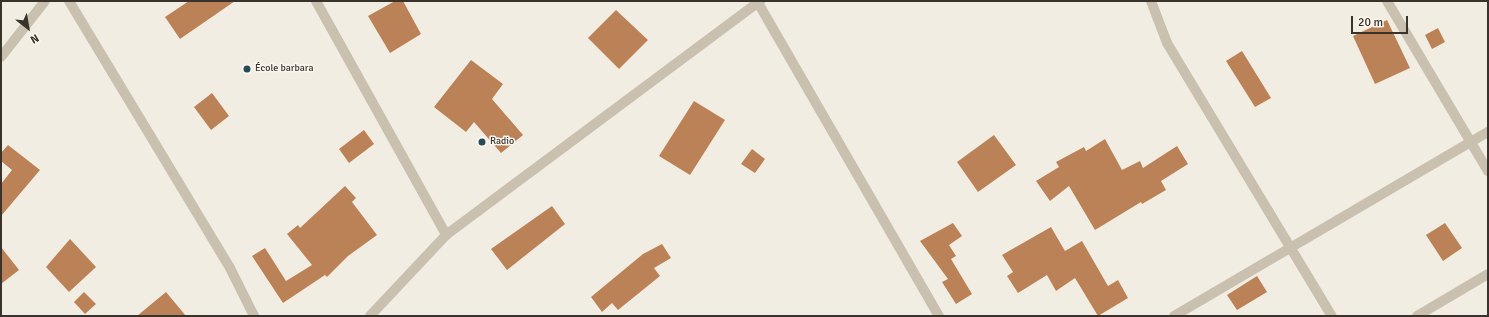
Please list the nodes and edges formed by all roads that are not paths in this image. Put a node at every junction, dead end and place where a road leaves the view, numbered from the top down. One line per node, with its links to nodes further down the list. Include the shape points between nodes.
1 (45, 1): 7 (street)
2 (69, 1): 14 (street, via 230,268)
3 (316, 1): 11 (street)
4 (1150, 1): 12 (street, via 1168,43)
5 (1387, 1): 9 (street)
6 (759, 2): 11 (street); 16 (street)
7 (1, 57)
8 (1488, 132): 9 (street)
9 (1470, 142): 10 (street); 12 (street)
10 (1488, 171)
11 (446, 235): 15 (street)
12 (1291, 247): 17 (street); 18 (street)
13 (1488, 274): 19 (street)
14 (254, 316)
15 (370, 316)
16 (938, 316)
17 (1174, 316)
18 (1332, 316)
19 (1417, 316)

